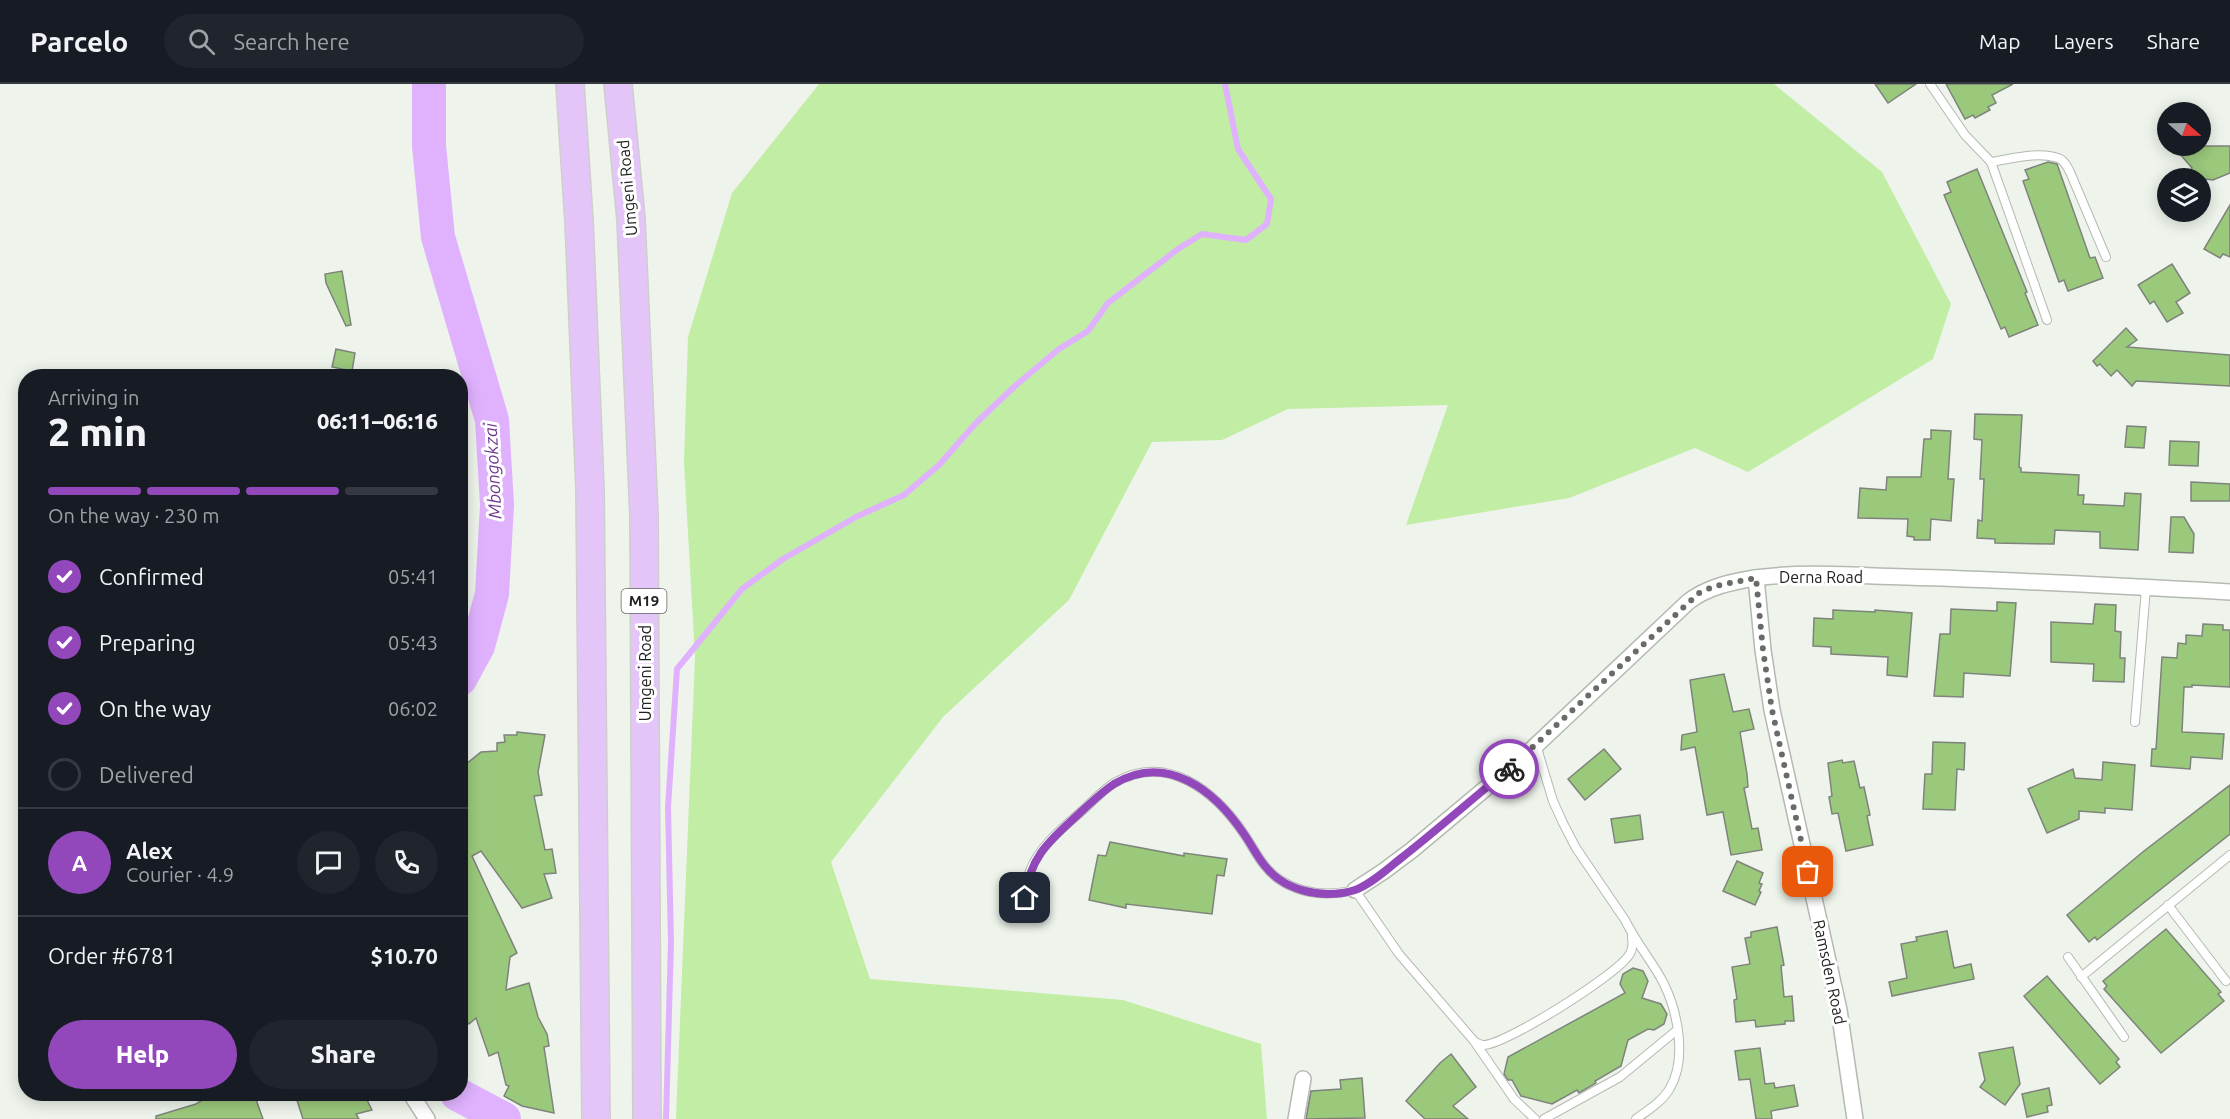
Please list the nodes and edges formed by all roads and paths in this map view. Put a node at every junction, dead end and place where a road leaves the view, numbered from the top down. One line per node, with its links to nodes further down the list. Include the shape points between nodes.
1 (570, 84): 26 (highway, via 590,489)
2 (618, 84): 27 (highway, Umgeni Road / M19, via 631,219 644,516)
3 (1930, 84): 4 (lane, via 1965,135)
4 (1991, 162): 5 (lane, via 2042,156 2064,162); 6 (lane)
5 (2106, 257)
6 (2047, 320)
7 (1756, 578): 8 (street, Derna Road, via 1819,575 1991,579); 11 (street, Derna Road, via 1699,593); 32 (street, Ramsden Road, via 1772,710 1839,1010)
8 (2146, 588): 9 (street, Derna Road); 10 (lane)
9 (2230, 592)
10 (2135, 722)
11 (1536, 745): 13 (street, Derna Road, via 1412,850); 16 (lane, via 1563,823)
12 (2230, 855): 15 (lane)
13 (1355, 890): 14 (lane, Derna Road, via 1314,893 1280,880 1208,792 1180,777 1155,772 1115,783 1056,835 1030,872); 22 (lane, via 1399,954)
14 (1025, 898)
15 (2168, 904): 18 (lane); 19 (lane)
16 (1631, 933): 20 (lane, via 1663,983 1674,1007); 22 (lane, via 1630,954 1600,982 1512,1035 1484,1045)
17 (2068, 957): 18 (lane)
18 (2081, 977): 21 (lane)
19 (2226, 981)
20 (1677, 1030): 30 (lane, via 1620,1077); 31 (lane, via 1677,1074 1670,1090)
21 (2124, 1037)
22 (1474, 1041): 29 (lane, via 1514,1099)
23 (1304, 1079): 28 (street)
24 (415, 1101): 25 (street)
25 (427, 1119)
26 (596, 1119)
27 (647, 1119)
28 (1296, 1119)
29 (1535, 1119)
30 (1544, 1119)
31 (1636, 1119)
32 (1855, 1119)

